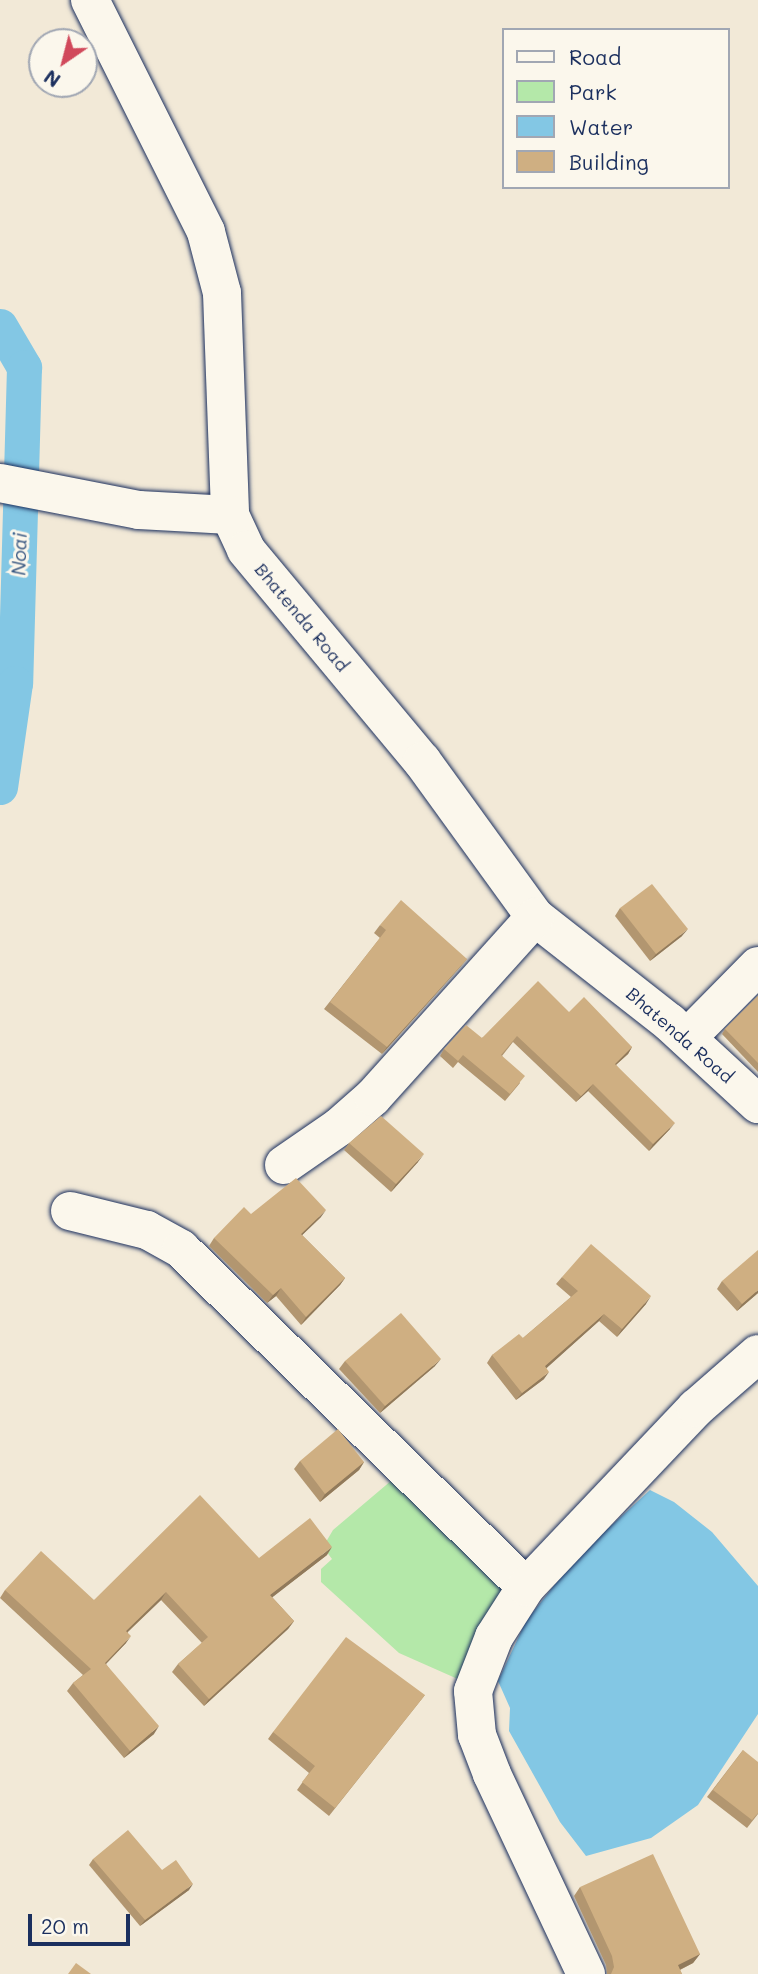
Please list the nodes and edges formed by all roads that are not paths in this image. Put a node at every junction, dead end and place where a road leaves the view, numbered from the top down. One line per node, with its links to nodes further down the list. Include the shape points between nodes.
1 (90, 0): 3 (street, Bhatenda Road, via 206,232 222,293)
2 (0, 483): 3 (street, via 139,510)
3 (230, 515): 4 (street, Bhatenda Road, via 246,550 422,761)
4 (535, 917): 6 (street, Bhatenda Road); 8 (street, via 373,1097)
5 (758, 966): 6 (street)
6 (687, 1038): 7 (street, Bhatenda Road)
7 (758, 1104)
8 (284, 1166)
9 (70, 1211): 11 (street, via 148,1230 181,1249)
10 (758, 1354): 11 (street, via 696,1408)
11 (526, 1587): 12 (street, via 494,1637 473,1690 472,1713 492,1774)
12 (586, 1974)

